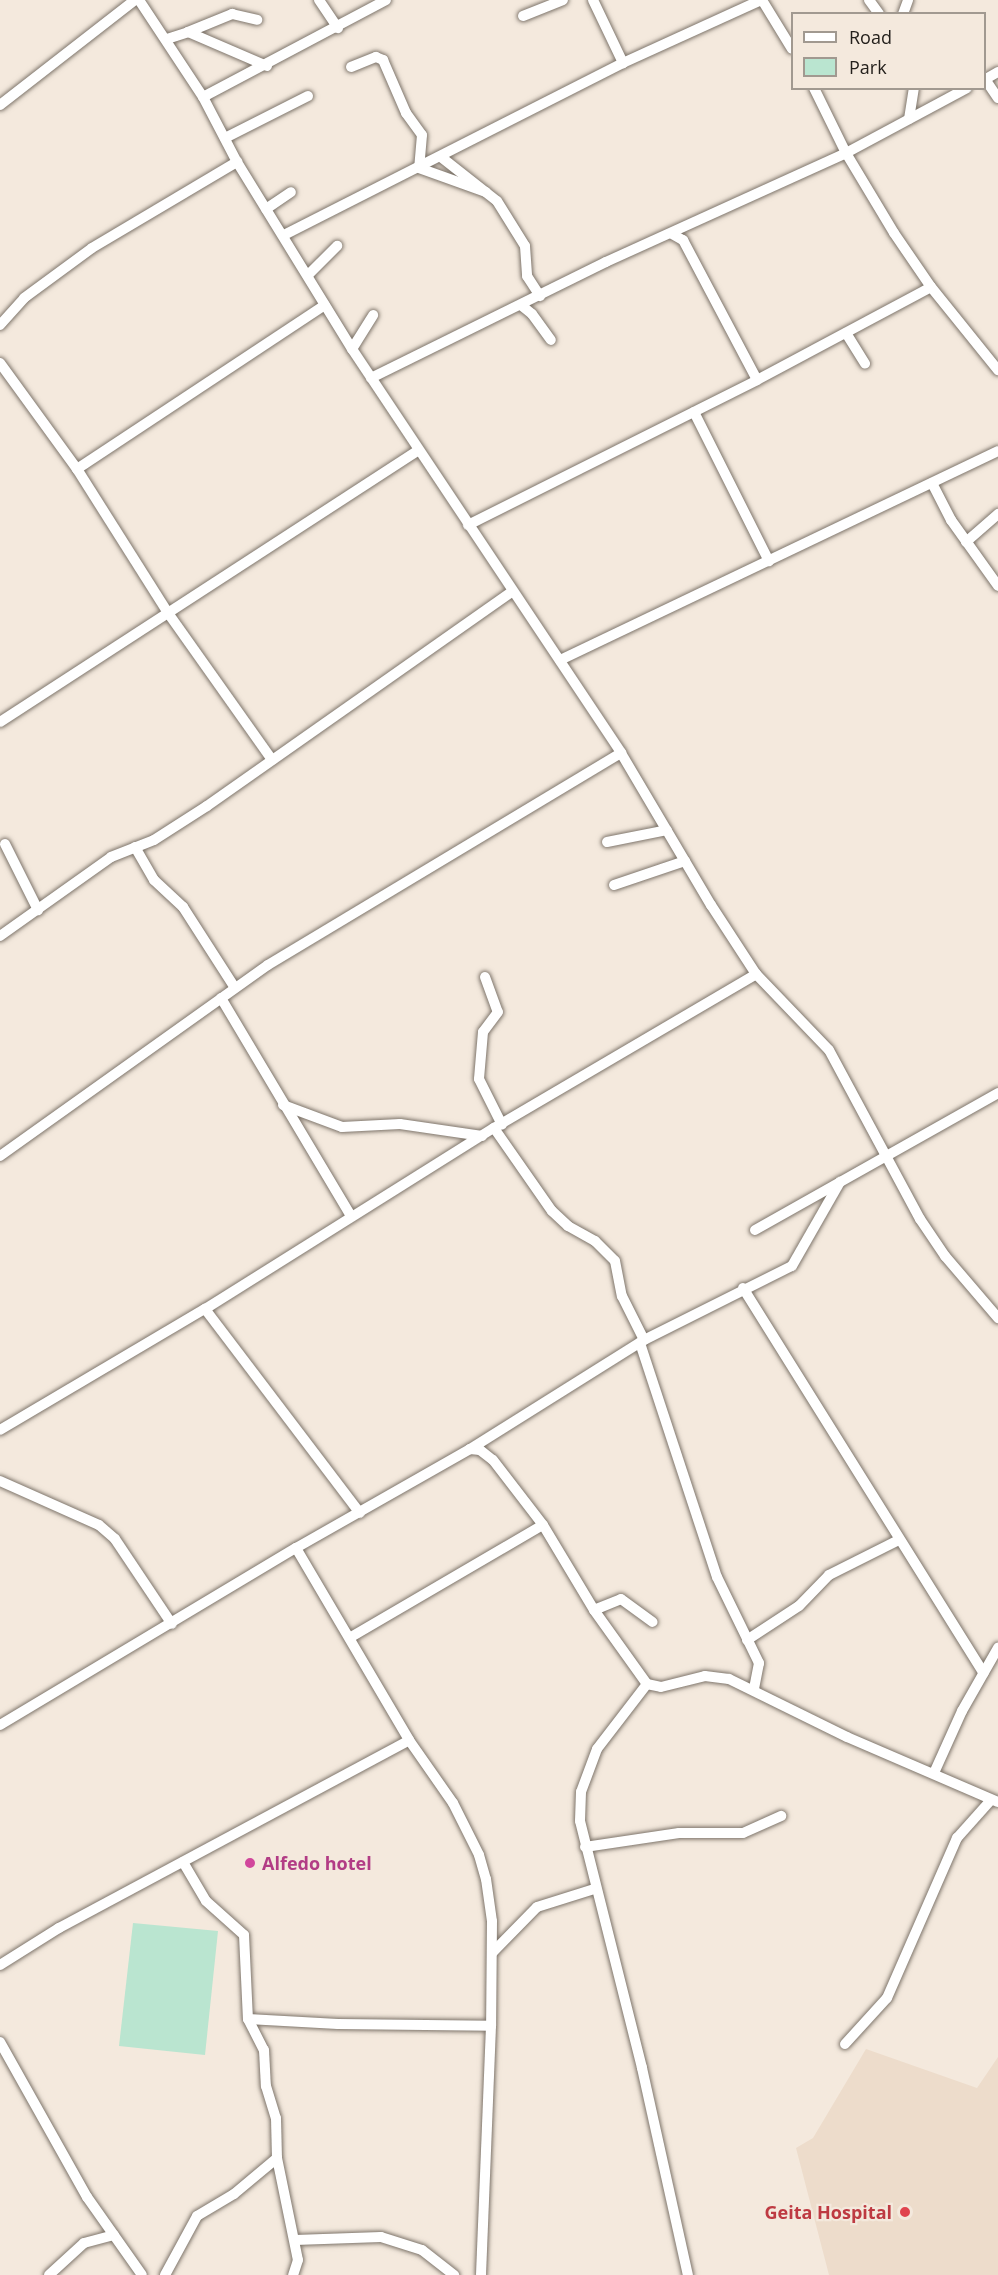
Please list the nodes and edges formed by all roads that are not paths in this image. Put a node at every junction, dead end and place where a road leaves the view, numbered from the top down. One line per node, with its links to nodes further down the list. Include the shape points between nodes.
1 (137, 0): 11 (street); 23 (street)
2 (319, 0): 9 (street)
3 (386, 0): 9 (street)
4 (563, 0): 7 (street)
5 (593, 0): 13 (street)
6 (761, 0): 12 (street); 13 (street)
7 (523, 16)
8 (257, 20): 10 (street, via 232,14)
9 (338, 28): 14 (street)
10 (188, 32): 11 (street); 14 (street)
11 (167, 39): 21 (street)
12 (791, 48)
13 (623, 63): 27 (street)
14 (267, 66): 21 (street)
15 (351, 68): 29 (street, via 376,57 382,60 406,113 422,135)
16 (986, 81): 22 (street)
17 (815, 90): 26 (street)
18 (914, 90): 24 (street)
19 (963, 90): 24 (street)
20 (308, 96): 25 (street)
21 (203, 97): 25 (street)
22 (998, 98)
23 (0, 105)
24 (909, 119): 26 (street)
25 (225, 138): 28 (street)
26 (846, 153): 33 (street); 37 (street)
27 (441, 157): 29 (street); 31 (street)
28 (237, 162): 32 (street); 42 (street, via 93,248 28,294)
29 (419, 168): 31 (street); 34 (street)
30 (291, 192): 32 (street)
31 (486, 192): 38 (street, via 497,201 525,246 527,276)
32 (266, 209): 34 (street)
33 (672, 234): 38 (street); 50 (street, via 683,240)
34 (284, 235): 36 (street)
35 (337, 246): 36 (street)
36 (309, 274): 39 (street)
37 (931, 286): 43 (street); 48 (street)
38 (540, 296): 40 (street)
39 (325, 305): 45 (street); 54 (street)
40 (521, 305): 44 (street); 49 (street)
41 (373, 315): 45 (street)
42 (0, 325)
43 (846, 333): 47 (street); 50 (street)
44 (550, 340)
45 (352, 349): 49 (street)
46 (0, 363): 54 (street)
47 (865, 363)
48 (998, 370)
49 (370, 378): 52 (street)
50 (757, 380): 51 (street)
51 (694, 412): 57 (street); 59 (street)
52 (417, 451): 57 (street); 62 (street)
53 (998, 452): 55 (street)
54 (77, 469): 62 (street)
55 (932, 483): 58 (street); 59 (street)
56 (998, 514): 58 (street)
57 (468, 525): 61 (street)
58 (966, 542): 60 (street)
59 (769, 561): 63 (street)
60 (998, 586)
61 (512, 592): 63 (street); 66 (street)
62 (168, 614): 64 (street); 66 (street)
63 (561, 660): 65 (street)
64 (0, 722)
65 (621, 753): 67 (street); 77 (street, via 318,933)
66 (272, 760): 70 (street, via 167,832)
67 (667, 830): 68 (street); 71 (street)
68 (607, 842)
69 (4, 844): 73 (street)
70 (135, 847): 73 (street, via 111,857); 77 (street, via 154,880 183,907)
71 (686, 861): 72 (street); 75 (street)
72 (614, 885)
73 (38, 910): 74 (street)
74 (0, 936)
75 (756, 974): 81 (street); 83 (street, via 829,1050)
76 (485, 977): 81 (street, via 498,1012 483,1032 479,1079)
77 (235, 988): 78 (street)
78 (221, 998): 80 (street); 84 (street)
79 (997, 1095): 83 (street)
80 (283, 1105): 82 (street, via 342,1127 392,1123); 86 (street)
81 (498, 1126): 82 (street); 91 (street, via 552,1211 568,1226 595,1241 615,1261 622,1296)
82 (482, 1136): 86 (street)
83 (884, 1155): 85 (street); 90 (street, via 945,1256)
84 (0, 1156)
85 (840, 1182): 87 (street); 88 (street, via 792,1266)
86 (351, 1216): 89 (street)
87 (755, 1230)
88 (743, 1288): 91 (street); 97 (street)
89 (205, 1309): 92 (street); 95 (street)
90 (998, 1318)
91 (642, 1341): 93 (street); 103 (street, via 717,1577)
92 (0, 1430)
93 (470, 1449): 95 (street); 96 (street, via 480,1450 493,1460)
94 (0, 1481): 101 (street, via 99,1525 116,1539)
95 (360, 1513): 98 (street)
96 (543, 1526): 99 (street); 102 (street)
97 (898, 1540): 103 (street, via 829,1575 799,1606); 105 (street)
98 (296, 1548): 101 (street); 102 (street)
99 (594, 1610): 100 (street, via 621,1599); 106 (street)
100 (653, 1622)
101 (172, 1624): 108 (street)
102 (351, 1637): 109 (street)
103 (747, 1640): 107 (street, via 760,1669)
104 (998, 1648): 105 (street)
105 (984, 1673): 110 (street)
106 (647, 1684): 107 (street, via 661,1687 705,1676); 113 (street, via 597,1749 587,1773 579,1805)
107 (754, 1688): 110 (street, via 847,1737)
108 (0, 1725)
109 (409, 1740): 114 (street); 116 (street, via 453,1803 479,1855 492,1921)
110 (934, 1773): 111 (street)
111 (994, 1801): 121 (street, via 957,1838 887,1998)
112 (781, 1816): 113 (street, via 742,1833 679,1833)
113 (585, 1847): 115 (street)
114 (183, 1862): 117 (street, via 59,1928); 118 (street, via 206,1901 244,1935)
115 (594, 1889): 116 (street, via 537,1907); 131 (street, via 642,2068)
116 (492, 1953): 119 (street)
117 (0, 1965)
118 (248, 2019): 119 (street); 122 (street, via 264,2050 266,2086 276,2118)
119 (491, 2026): 130 (street)
120 (0, 2042): 123 (street, via 81,2187)
121 (845, 2044)
122 (277, 2158): 124 (street); 127 (street, via 234,2194 197,2216)
123 (114, 2235): 125 (street, via 79,2246); 126 (street)
124 (295, 2240): 128 (street, via 298,2265); 129 (street, via 381,2237 422,2250)
125 (50, 2275)
126 (142, 2275)
127 (165, 2275)
128 (293, 2275)
129 (454, 2275)
130 (481, 2275)
131 (688, 2275)

